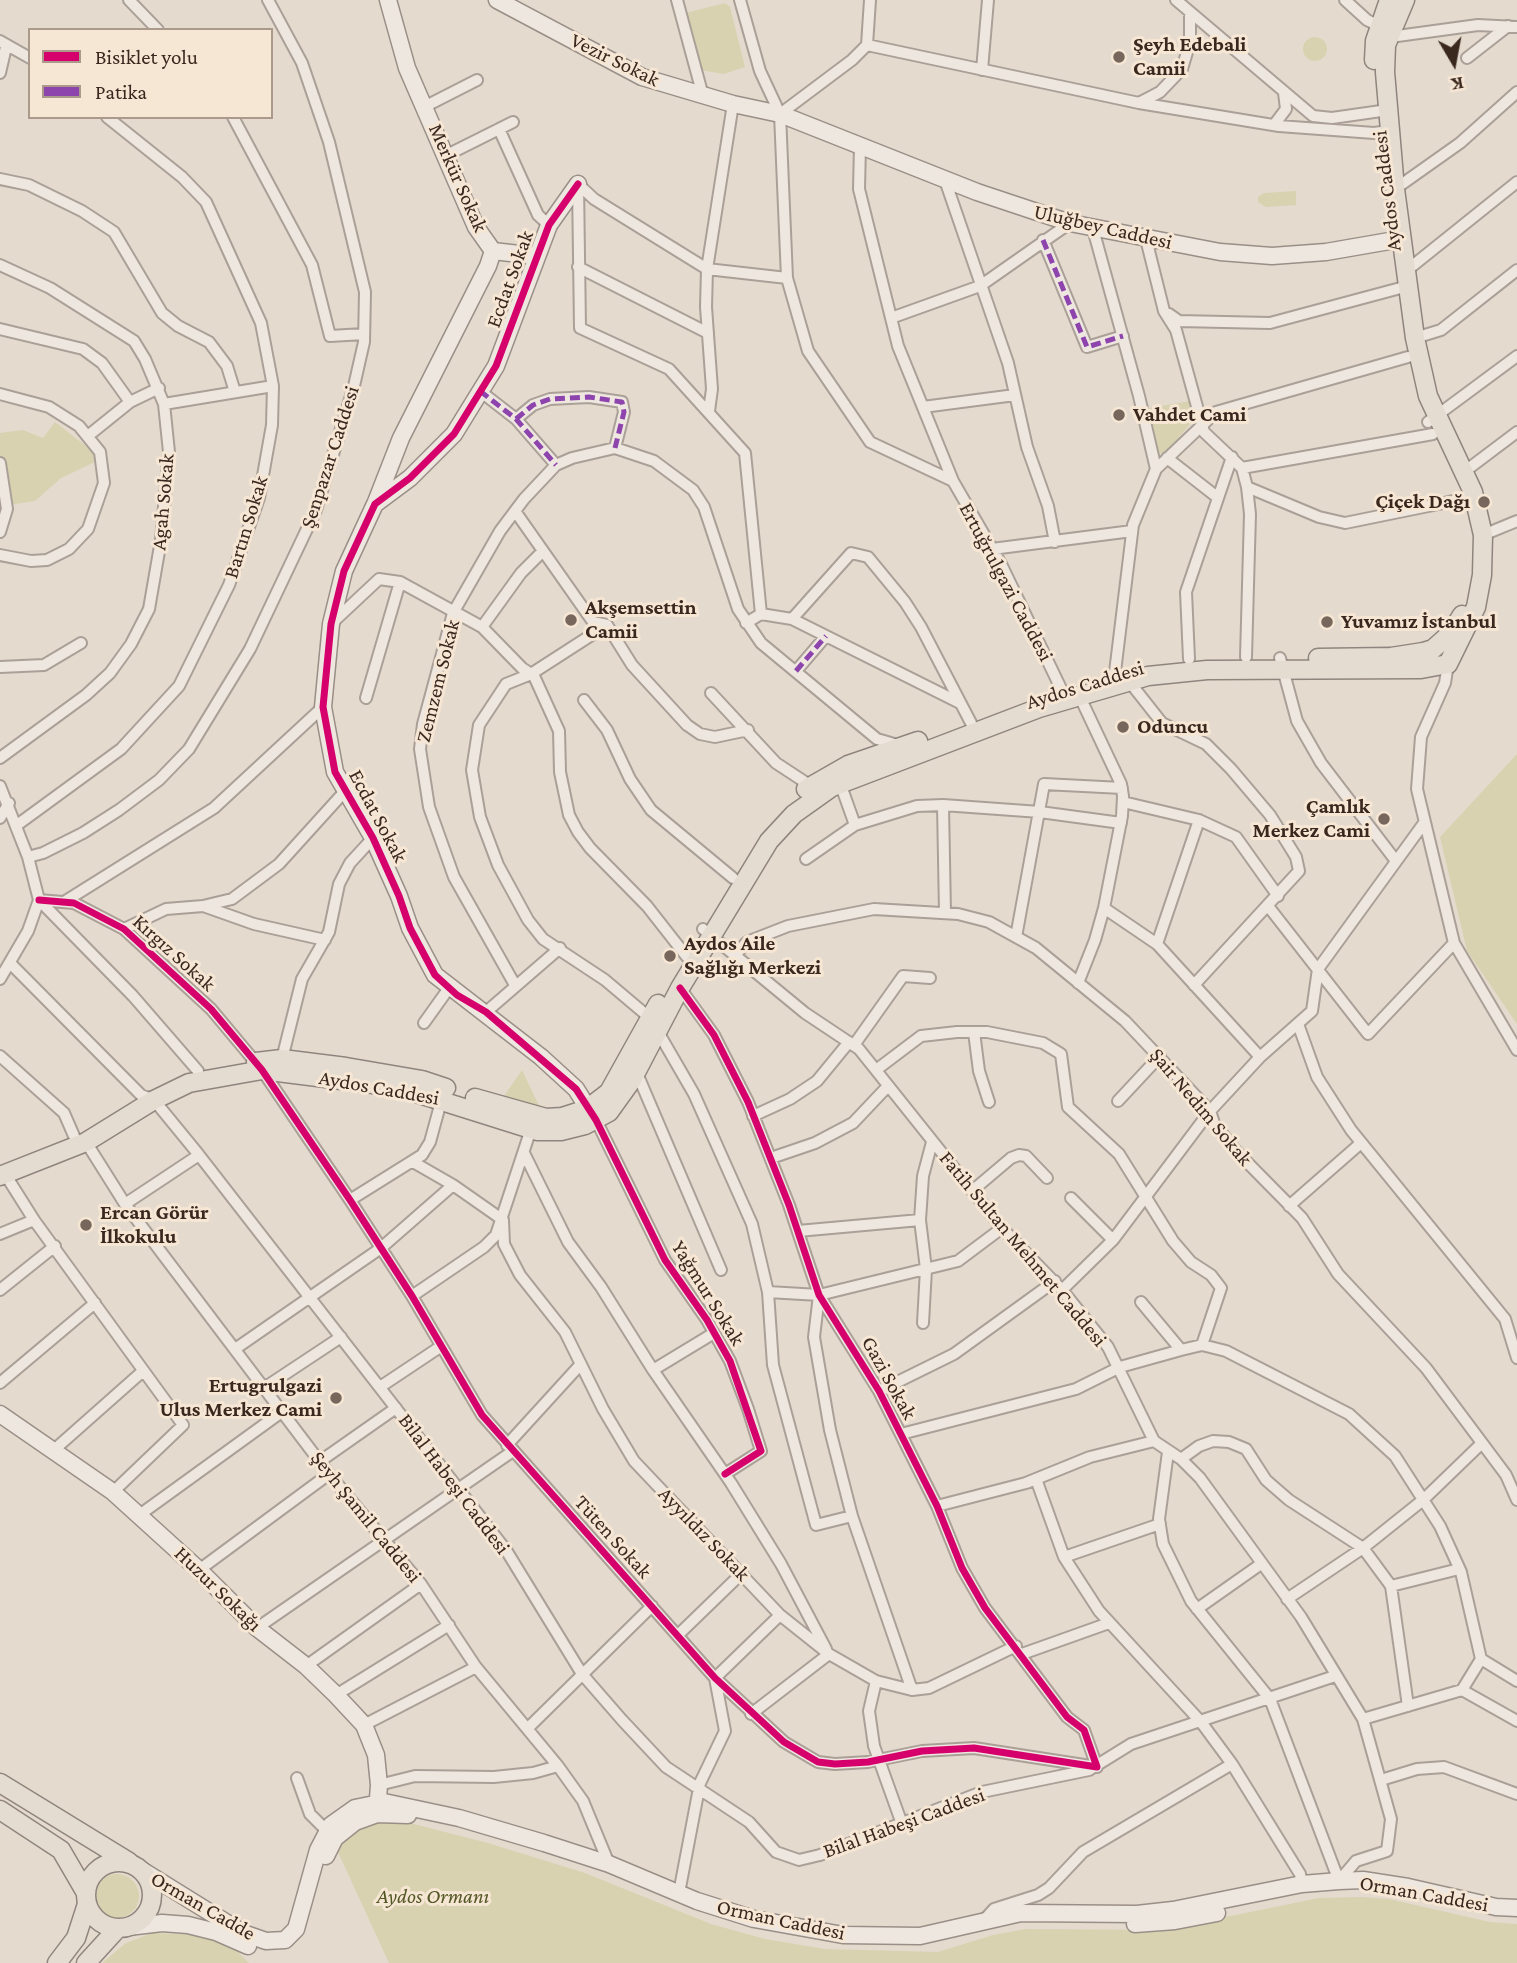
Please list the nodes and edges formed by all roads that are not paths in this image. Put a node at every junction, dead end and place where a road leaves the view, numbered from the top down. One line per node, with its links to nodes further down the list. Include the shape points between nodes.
1 (129, 0): 16 (street)
2 (268, 0): 65 (street, Şenpazar Caddesi, via 302,63 330,142 365,292)
3 (388, 0): 30 (street, Merkür Sokak, via 407,68)
4 (498, 0): 27 (street, Vezir Sokak, via 642,77)
5 (691, 0): 13 (street)
6 (740, 0): 32 (street, Ertuğrulgazi Caddesi, via 760,71)
7 (870, 0): 19 (street)
8 (988, 0): 22 (street)
9 (1176, 0): 14 (street)
10 (1345, 0): 17 (street)
11 (1389, 0): 17 (main road, Aydos Caddesi)
12 (1405, 0): 17 (main road, Aydos Caddesi)
13 (677, 2): 27 (street)
14 (1190, 13): 26 (street); 28 (street, via 1190,42 1182,69 1160,92)
15 (1512, 27): 17 (street); 21 (street)
16 (156, 28)
17 (1384, 32): 31 (main road, Aydos Caddesi)
18 (3, 44): 20 (street); 23 (street)
19 (867, 45): 22 (street); 32 (street)
20 (28, 57)
21 (1467, 58)
22 (982, 70): 28 (street)
23 (0, 73)
24 (477, 80): 30 (street)
25 (1517, 92): 45 (street, via 1460,143)
26 (1284, 93): 31 (street, via 1318,118); 36 (street, via 1286,109)
27 (703, 96): 29 (street, Vezir Sokak)
28 (1139, 103): 36 (street)
29 (733, 104): 32 (street, Vezir Sokak); 56 (street)
30 (426, 106): 40 (street, Merkür Sokak)
31 (1383, 112): 38 (main road, Aydos Caddesi)
32 (780, 114): 39 (street, Uluğbey Caddesi); 58 (street, Ertuğrulgazi Caddesi)
33 (110, 119): 70 (street, Bartın Sokak, via 206,202 261,323)
34 (234, 119): 65 (street, via 312,265 330,336)
35 (513, 122): 37 (street)
36 (1273, 125): 38 (street)
37 (499, 129): 40 (street); 47 (street, via 538,215)
38 (1385, 132): 45 (main road, Aydos Caddesi); 50 (main road, Aydos Caddesi)
39 (860, 146): 42 (street, Uluğbey Caddesi); 62 (street, via 859,189)
40 (447, 155): 52 (street, Merkür Sokak, via 476,227)
41 (0, 179): 73 (street, via 29,185 114,232 162,313 209,342 228,366)
42 (945, 180): 46 (street, Uluğbey Caddesi); 60 (street)
43 (1517, 182): 59 (street)
44 (578, 184): 47 (street, Ecdat Sokak); 55 (street); 56 (street, via 594,199)
45 (1395, 189): 50 (main road, Aydos Caddesi)
46 (1070, 223): 48 (street, Uluğbey Caddesi); 51 (street)
47 (549, 225): 53 (street, Ecdat Sokak)
48 (1093, 229): 49 (street, Uluğbey Caddesi); 66 (street)
49 (1146, 239): 50 (street, Uluğbey Caddesi, via 1220,253 1272,256); 61 (street)
50 (1396, 239): 59 (main road, Aydos Caddesi)
51 (1043, 240): 60 (street); 66 (street, via 1087,348)
52 (493, 251): 53 (street); 97 (street, Merkür Sokak, via 401,438)
53 (537, 256): 72 (street, Ecdat Sokak, via 496,366)
54 (0, 265): 71 (street, Agah Sokak, via 50,288 134,341)
55 (578, 267): 64 (street); 79 (street, via 580,328 669,369)
56 (707, 269): 58 (street); 64 (street)
57 (1517, 270): 67 (street, via 1441,330)
58 (788, 278): 93 (street, Ertuğrulgazi Caddesi, via 808,351 870,442)
59 (1404, 282): 61 (street, via 1270,323 1180,321); 67 (main road, Aydos Caddesi); 69 (main road, Aydos Caddesi)
60 (980, 286): 62 (street); 75 (street)
61 (1164, 311): 81 (street, via 1176,330)
62 (891, 317): 78 (street)
63 (0, 328): 76 (street, via 83,349 102,363)
64 (708, 333): 79 (street)
65 (364, 334): 151 (street, Şenpazar Caddesi, via 354,386 316,510 250,649 188,749 119,810)
66 (1123, 336): 91 (street)
67 (1415, 338): 82 (main road, Aydos Caddesi)
68 (1517, 356): 82 (street)
69 (1408, 357): 81 (street, via 1216,412); 82 (main road, Aydos Caddesi, via 1415,390)
70 (273, 386): 73 (street); 148 (street, Bartın Sokak, via 272,425 260,498 229,585 179,686 121,749)
71 (159, 388): 76 (street); 77 (street, Agah Sokak)
72 (480, 391): 80 (street); 97 (street, Ecdat Sokak, via 454,434 434,456)
73 (235, 392): 77 (street)
74 (0, 394): 84 (street, via 49,407)
75 (1015, 395): 78 (street); 103 (street)
76 (130, 402): 84 (street)
77 (164, 404): 134 (street, Agah Sokak, via 169,452 149,608 110,673)
78 (923, 407): 93 (street)
79 (709, 411): 109 (street, via 745,453)
80 (516, 419): 85 (street, via 550,399 589,397 622,402); 89 (street)
81 (1202, 423): 86 (street, via 1204,432); 87 (street)
82 (1433, 425): 90 (street); 92 (main road, Aydos Caddesi); 96 (main road, Aydos Caddesi)
83 (1517, 432): 92 (street)
84 (89, 435): 106 (street, via 104,464 104,483 88,528 69,549 47,560)
85 (615, 449): 89 (street); 111 (street, via 654,461 693,490 704,507 729,589)
86 (1232, 457): 90 (street); 95 (street)
87 (1167, 458): 91 (street); 95 (street)
88 (0, 463): 101 (street, via 7,509)
89 (556, 465): 98 (street, Zemzem Sokak)
90 (1242, 468): 94 (street)
91 (1156, 469): 100 (street)
92 (1464, 472): 102 (main road, Aydos Caddesi, via 1477,502)
93 (953, 481): 104 (street, Ertuğrulgazi Caddesi)
94 (1247, 487): 96 (street, via 1345,523); 118 (street)
95 (1217, 497): 119 (street, via 1186,592)
96 (1463, 499): 117 (main road, Aydos Caddesi, via 1473,556 1468,597)
97 (375, 504): 112 (street, Ecdat Sokak, via 344,571)
98 (515, 511): 105 (street); 108 (street, Zemzem Sokak)
99 (1517, 521): 102 (street)
100 (1132, 531): 103 (street); 124 (street)
101 (0, 532)
102 (1483, 535): 117 (main road, Aydos Caddesi, via 1476,607)
103 (1055, 541): 104 (street)
104 (992, 549): 126 (street, Ertuğrulgazi Caddesi)
105 (543, 551): 113 (street, via 593,622); 114 (street)
106 (0, 555)
107 (400, 582): 108 (street); 112 (street, via 379,579); 127 (street)
108 (453, 613): 114 (street); 176 (street, Zemzem Sokak, via 423,724 422,773 454,877)
109 (761, 614): 110 (street); 111 (street)
110 (792, 619): 115 (street); 129 (street, via 851,553 868,556 905,602)
111 (746, 623): 122 (street, via 761,643)
112 (331, 624): 130 (street, Ecdat Sokak)
113 (607, 625): 123 (street); 132 (street, via 632,664 687,725 715,737)
114 (482, 627): 123 (street)
115 (826, 636): 122 (street); 129 (street)
116 (81, 643): 121 (street, via 44,665)
117 (1442, 656): 120 (main road, Aydos Caddesi); 147 (street, via 1445,682 1421,737 1417,789)
118 (1246, 657): 119 (main road, Aydos Caddesi); 120 (main road, Aydos Caddesi)
119 (1189, 659): 124 (main road, Aydos Caddesi)
120 (1280, 664): 124 (main road, Aydos Caddesi); 153 (street, via 1297,721 1321,763)
121 (0, 667)
122 (796, 671): 133 (street, via 877,739)
123 (531, 674): 168 (street, via 506,684 485,713 475,739 472,771 480,817 498,865 528,920 543,939); 170 (street, via 559,731 560,772 569,815 578,832)
124 (1122, 676): 126 (main road, Aydos Caddesi); 155 (street, via 1161,723 1206,744 1270,815 1296,857 1299,871)
125 (711, 693): 132 (street)
126 (1069, 695): 131 (main road, Aydos Caddesi); 135 (main road, Aydos Caddesi); 138 (street, Ertuğrulgazi Caddesi)
127 (366, 698)
128 (584, 700): 154 (street, via 607,730 651,810)
129 (960, 703): 131 (street)
130 (323, 706): 139 (street, Ecdat Sokak, via 335,772); 157 (street, via 214,807)
131 (971, 723): 133 (main road, Aydos Caddesi)
132 (748, 730): 137 (street, via 776,763)
133 (902, 747): 137 (main road, Aydos Caddesi, via 848,765)
134 (0, 758)
135 (841, 783): 149 (street); 163 (main road, Aydos Caddesi, via 812,799 774,834)
136 (0, 786): 141 (street)
137 (811, 786): 154 (main road, Aydos Caddesi, via 763,829)
138 (1122, 789): 140 (street); 143 (street, via 1044,784)
139 (346, 790): 150 (street, Ecdat Sokak); 158 (street, via 279,864 232,899)
140 (1123, 802): 145 (street); 146 (street)
141 (9, 803): 144 (street); 148 (street)
142 (943, 805): 143 (street); 149 (street, via 918,806); 161 (street)
143 (1040, 812): 146 (street); 164 (street)
144 (0, 818)
145 (1199, 820): 155 (street, via 1236,837); 167 (street)
146 (1121, 823): 160 (street)
147 (1424, 823): 153 (street); 166 (street)
148 (17, 825): 151 (street)
149 (855, 825): 152 (street)
150 (373, 838): 165 (street, via 350,863 339,884); 178 (street, Ecdat Sokak, via 419,946 435,975)
151 (28, 857): 156 (street)
152 (806, 859)
153 (1396, 861): 172 (street)
154 (733, 878): 163 (main road, Aydos Caddesi)
155 (1278, 896): 159 (street)
156 (39, 900): 157 (street, Kırgız Sokak); 171 (street); 193 (street)
157 (64, 902): 162 (street, Kırgız Sokak)
158 (203, 906): 162 (street, via 166,909); 165 (street, via 254,924)
159 (1268, 906): 172 (street); 177 (street)
160 (1104, 908): 167 (street); 175 (street)
161 (945, 913): 164 (street, Şair Nedim Sokak, via 989,922); 169 (street, Şair Nedim Sokak, via 874,909 826,917 747,942)
162 (124, 929): 191 (street, Kırgız Sokak, via 211,1009)
163 (708, 932): 169 (street, Fatih Sultan Mehmet Caddesi); 170 (main road, Aydos Caddesi); 179 (main road, Aydos Caddesi)
164 (1016, 937): 175 (street, Şair Nedim Sokak)
165 (325, 940): 190 (street, via 302,979)
166 (1454, 943): 172 (street, via 1368,1034); 186 (street)
167 (1157, 944): 177 (street)
168 (560, 948): 176 (street); 182 (street)
169 (736, 954): 185 (street, Fatih Sultan Mehmet Caddesi, via 805,1013)
170 (687, 957): 182 (main road, Aydos Caddesi)
171 (10, 962): 174 (street); 196 (street, Bilal Habeşi Caddesi)
172 (1318, 969): 183 (street, via 1312,1011)
173 (930, 978): 185 (street, via 903,976)
174 (0, 979)
175 (1078, 982): 188 (street, Şair Nedim Sokak)
176 (515, 985): 180 (street)
177 (1194, 985): 189 (street)
178 (449, 988): 180 (street, Ecdat Sokak); 181 (street)
179 (680, 988): 182 (main road, Aydos Caddesi); 202 (street, Gazi Sokak, via 714,1035)
180 (486, 1012): 201 (street, Ecdat Sokak, via 576,1089)
181 (424, 1023)
182 (653, 1024): 194 (main road, Aydos Caddesi); 201 (main road, Aydos Caddesi); 233 (street, via 694,1094 752,1224)
183 (1298, 1024): 189 (street); 206 (street, via 1317,1077)
184 (974, 1032): 192 (street, via 921,1037); 198 (street); 216 (street, via 1044,1043 1061,1054 1068,1107 1119,1154)
185 (852, 1044): 192 (street, Fatih Sultan Mehmet Caddesi); 202 (street, via 817,1081)
186 (1517, 1050)
187 (0, 1056): 204 (street, Şeyh Şamil Caddesi, via 64,1113)
188 (1160, 1056): 199 (street); 200 (street, Şair Nedim Sokak)
189 (1260, 1057): 200 (street)
190 (282, 1059): 191 (main road, Aydos Caddesi); 201 (main road, Aydos Caddesi, via 422,1080 546,1118)
191 (258, 1066): 193 (main road, Aydos Caddesi); 196 (main road, Aydos Caddesi); 197 (main road, Aydos Caddesi); 217 (street, Tüten Sokak)
192 (876, 1070): 195 (street, Fatih Sultan Mehmet Caddesi)
193 (198, 1071): 196 (main road, Aydos Caddesi)
194 (636, 1071): 201 (main road, Aydos Caddesi, via 619,1100); 230 (street)
195 (888, 1086): 205 (street, Fatih Sultan Mehmet Caddesi); 209 (street, via 853,1123)
196 (148, 1098): 204 (main road, Aydos Caddesi); 208 (street, Bilal Habeşi Caddesi)
197 (442, 1098): 203 (main road, Aydos Caddesi); 210 (street, via 430,1142)
198 (989, 1101)
199 (1118, 1101)
200 (1210, 1111): 216 (street); 219 (street, Şair Nedim Sokak, via 1236,1151)
201 (591, 1115): 203 (main road, Aydos Caddesi, via 561,1131); 240 (street, Yağmur Sokak, via 665,1260)
202 (753, 1116): 209 (street, Gazi Sokak)
203 (531, 1129): 207 (street)
204 (80, 1139): 211 (main road, Aydos Caddesi); 218 (street, Şeyh Şamil Caddesi)
205 (932, 1142): 214 (street, Fatih Sultan Mehmet Caddesi); 222 (street, via 923,1176)
206 (1361, 1143): 219 (street); 246 (street, via 1505,1319)
207 (524, 1153): 221 (street); 249 (street, via 568,1242)
208 (199, 1155): 218 (street); 236 (street, Bilal Habeşi Caddesi)
209 (771, 1158): 224 (street, Gazi Sokak)
210 (413, 1162): 213 (street); 217 (street)
211 (2, 1171): 220 (street)
212 (1047, 1178): 214 (street, via 1026,1156 1019,1155)
213 (453, 1185): 221 (street); 228 (street)
214 (972, 1191): 223 (street, Fatih Sultan Mehmet Caddesi)
215 (1071, 1198): 226 (street)
216 (1144, 1199): 226 (street); 242 (street, via 1183,1253 1221,1288)
217 (350, 1200): 228 (street, Tüten Sokak)
218 (125, 1204): 244 (street, Şeyh Şamil Caddesi)
219 (1289, 1206): 260 (street, Şair Nedim Sokak, via 1302,1218 1325,1259 1426,1368)
220 (34, 1220): 225 (street); 227 (street)
221 (503, 1220): 235 (street, via 484,1247); 247 (street, Ayyıldız Sokak, via 504,1244 514,1265 565,1332)
222 (920, 1220): 224 (street); 229 (street)
223 (1002, 1228): 229 (street, via 958,1261); 231 (street, Fatih Sultan Mehmet Caddesi)
224 (798, 1231): 234 (street, Gazi Sokak)
225 (0, 1234)
226 (1113, 1240): 231 (street)
227 (55, 1246): 232 (street); 238 (street)
228 (381, 1248): 235 (street, Tüten Sokak); 236 (street)
229 (926, 1269): 234 (street); 239 (street)
230 (721, 1270)
231 (1058, 1285): 248 (street, Fatih Sultan Mehmet Caddesi); 254 (street, via 954,1354)
232 (0, 1290)
233 (768, 1292): 234 (street); 275 (street, via 774,1365 816,1525)
234 (819, 1294): 254 (street, Gazi Sokak); 275 (street, via 814,1337 819,1377)
235 (411, 1296): 243 (street, Tüten Sokak)
236 (312, 1298): 241 (street, Bilal Habeşi Caddesi); 244 (street)
237 (1140, 1302): 245 (street)
238 (95, 1303): 250 (street); 251 (street)
239 (923, 1323)
240 (714, 1333): 249 (street); 267 (street, Yağmur Sokak, via 730,1361 761,1451)
241 (341, 1337): 252 (street, Bilal Habeşi Caddesi); 253 (street)
242 (1202, 1345): 245 (street); 271 (street, via 1226,1351 1349,1415 1395,1456)
243 (440, 1347): 252 (street); 261 (street, Tüten Sokak, via 482,1415)
244 (235, 1349): 253 (street, Şeyh Şamil Caddesi)
245 (1181, 1350): 248 (street)
246 (1517, 1357)
247 (580, 1365): 261 (street); 283 (street, Ayyıldız Sokak, via 634,1461)
248 (1120, 1367): 258 (street, via 1076,1390); 259 (street, Fatih Sultan Mehmet Caddesi)
249 (653, 1370): 267 (street)
250 (143, 1371): 262 (street); 270 (street, via 183,1425)
251 (0, 1384)
252 (380, 1387): 255 (street, Bilal Habeşi Caddesi)
253 (264, 1388): 256 (street, Şeyh Şamil Caddesi)
254 (879, 1391): 258 (street, Gazi Sokak)
255 (396, 1408): 265 (street); 269 (street, Bilal Habeşi Caddesi)
256 (283, 1412): 265 (street, Şeyh Şamil Caddesi); 274 (street)
257 (0, 1414): 262 (street, Huzur Sokağı)
258 (901, 1434): 273 (street, Gazi Sokak)
259 (1154, 1441): 263 (street, Fatih Sultan Mehmet Caddesi); 268 (street, via 1090,1457)
260 (1482, 1443): 271 (street); 272 (street, Şair Nedim Sokak, via 1506,1475)
261 (510, 1448): 269 (street); 287 (street, Tüten Sokak)
262 (55, 1449): 270 (street, Huzur Sokağı)
263 (1168, 1452): 264 (street, Fatih Sultan Mehmet Caddesi); 276 (street)
264 (1181, 1459): 278 (street, via 1213,1441 1245,1449 1266,1480 1289,1500); 280 (street, Fatih Sultan Mehmet Caddesi, via 1200,1478)
265 (319, 1462): 266 (street, Şeyh Şamil Caddesi)
266 (329, 1474): 277 (street, Şeyh Şamil Caddesi); 282 (street)
267 (725, 1474): 295 (street)
268 (1036, 1479): 273 (street); 279 (street)
269 (460, 1490): 277 (street); 299 (street, Bilal Habeşi Caddesi, via 506,1550)
270 (113, 1492): 274 (street, Huzur Sokağı)
271 (1423, 1500): 278 (street); 281 (street)
272 (1517, 1500)
273 (937, 1506): 294 (street, Gazi Sokak, via 962,1568 985,1608)
274 (138, 1516): 282 (street, Huzur Sokağı)
275 (852, 1516): 305 (street)
276 (1160, 1524): 279 (street); 288 (street, via 1163,1544)
277 (387, 1541): 284 (street, Şeyh Şamil Caddesi); 292 (street)
278 (1363, 1548): 285 (street); 286 (street)
279 (1064, 1557): 290 (street)
280 (1261, 1564): 286 (street, Fatih Sultan Mehmet Caddesi); 288 (street)
281 (1459, 1569): 285 (street); 296 (street)
282 (200, 1570): 292 (street, Huzur Sokağı)
283 (742, 1573): 289 (street, Ayyıldız Sokak); 293 (street)
284 (421, 1584): 291 (street, Şeyh Şamil Caddesi); 297 (street)
285 (1391, 1586): 308 (street)
286 (1287, 1598): 300 (street, Fatih Sultan Mehmet Caddesi)
287 (652, 1606): 293 (street, Tüten Sokak); 299 (street)
288 (1197, 1608): 307 (street)
289 (780, 1615): 295 (street, Ayyıldız Sokak); 301 (street)
290 (1109, 1623): 294 (street); 312 (street)
291 (449, 1625): 298 (street, Şeyh Şamil Caddesi); 306 (street)
292 (257, 1628): 297 (street, Huzur Sokağı)
293 (678, 1635): 301 (street, Tüten Sokak)
294 (1019, 1650): 305 (street, via 929,1688); 318 (street, Gazi Sokak, via 1067,1717 1084,1730)
295 (829, 1654): 302 (street, Ayyıldız Sokak); 309 (street)
296 (1481, 1658): 303 (street); 304 (street)
297 (306, 1666): 306 (street, Huzur Sokağı)
298 (476, 1667): 313 (street); 314 (street, Şeyh Şamil Caddesi)
299 (582, 1674): 314 (street); 323 (street, Bilal Habeşi Caddesi, via 666,1767)
300 (1335, 1676): 307 (street, Bilal Habeşi Caddesi); 310 (street, Fatih Sultan Mehmet Caddesi)
301 (715, 1678): 309 (street, Tüten Sokak); 323 (street, via 725,1731)
302 (876, 1681): 305 (street, Ayyıldız Sokak); 315 (street, via 869,1711)
303 (1517, 1681)
304 (1462, 1689): 308 (street); 311 (street)
305 (912, 1690)
306 (336, 1695): 313 (street, Huzur Sokağı)
307 (1270, 1699): 312 (street, Bilal Habeşi Caddesi); 331 (street)
308 (1408, 1706): 310 (street)
309 (751, 1714): 315 (street, Tüten Sokak, via 784,1742 818,1762)
310 (1363, 1719): 320 (street, Fatih Sultan Mehmet Caddesi)
311 (1517, 1721)
312 (1201, 1722): 316 (street); 318 (street, Bilal Habeşi Caddesi, via 1131,1744)
313 (364, 1725): 322 (street, Huzur Sokağı, via 376,1755)
314 (528, 1728): 317 (street, Şeyh Şamil Caddesi)
315 (880, 1759): 318 (street, Tüten Sokak, via 974,1748); 327 (street)
316 (1232, 1763): 332 (street, via 1300,1874); 338 (street, via 1083,1852 1038,1895 994,1909)
317 (558, 1766): 322 (street, via 494,1777 415,1776); 329 (street, Şeyh Şamil Caddesi, via 583,1801)
318 (1097, 1767): 327 (street, Bilal Habeşi Caddesi, via 982,1792)
319 (297, 1778): 328 (street, via 310,1814)
320 (1381, 1780): 324 (street, via 1444,1766); 331 (street, Fatih Sultan Mehmet Caddesi, via 1391,1819 1387,1851 1356,1861)
321 (0, 1783): 330 (main road)
322 (379, 1785): 325 (street, Huzur Sokağı)
323 (699, 1789): 327 (street, Bilal Habeşi Caddesi, via 749,1822 776,1852 799,1860); 333 (street)
324 (1517, 1794)
325 (377, 1808): 328 (street, Orman Caddesi, via 347,1812); 329 (street, Orman Caddesi, via 402,1804); 337 (street, via 335,1839); 338 (street, Orman Caddesi, via 599,1870 716,1917 815,1941 917,1945)
326 (0, 1810): 334 (main road, via 61,1850)
327 (902, 1824)
328 (327, 1831): 337 (street, via 318,1850)
329 (609, 1864): 333 (street, Orman Caddesi)
330 (136, 1867): 334 (main road, via 121,1862 101,1867 93,1874); 337 (street, Orman Cadde, via 256,1939 285,1940); 339 (main road, via 147,1877 152,1896 145,1915)
331 (1340, 1885): 332 (street, Orman Caddesi); 335 (street, Orman Caddesi, via 1387,1884); 336 (street, Orman Caddesi)
332 (1304, 1889): 338 (street, Orman Caddesi, via 1175,1922)
333 (679, 1893): 338 (street, Orman Caddesi, via 754,1919 852,1936 920,1936)
334 (86, 1899): 339 (main road, via 99,1921); 340 (main road, via 76,1938)
335 (1517, 1908)
336 (1517, 1917)
337 (303, 1924): 339 (street, Orman Cadde, via 293,1947 279,1951 258,1949 188,1925)
338 (987, 1925)
339 (123, 1927): 341 (main road)
340 (57, 1963)
341 (86, 1963)

